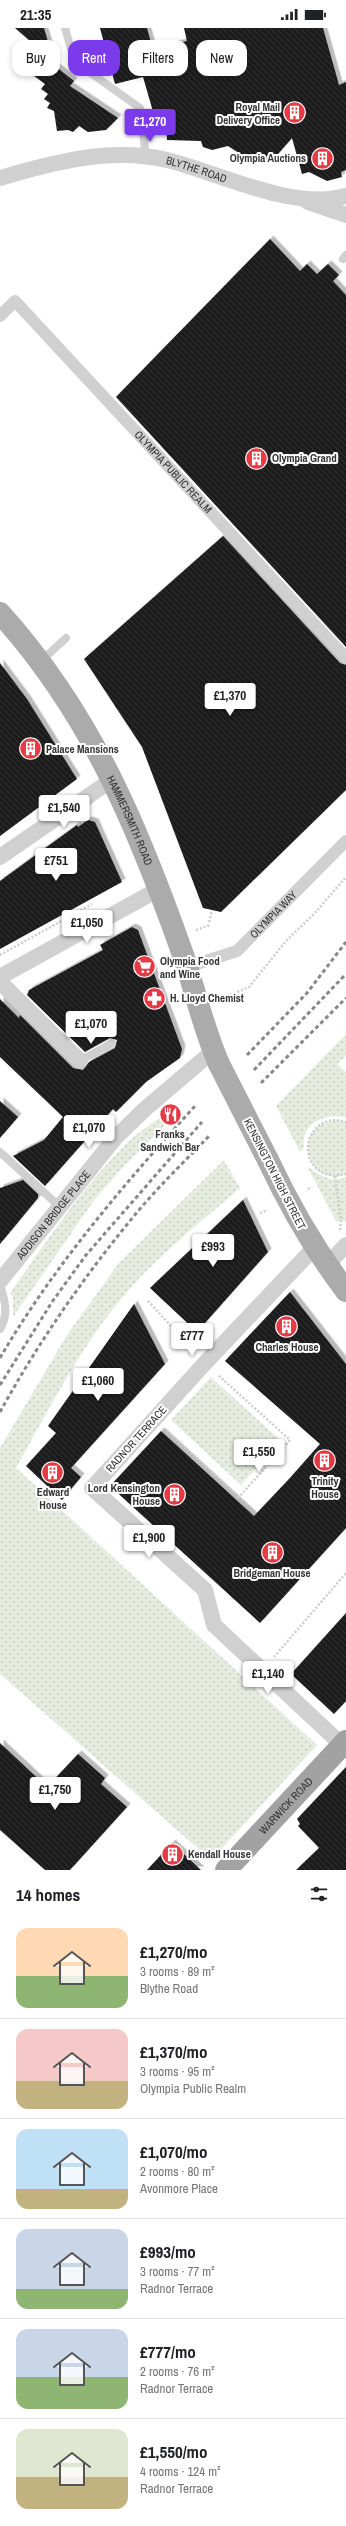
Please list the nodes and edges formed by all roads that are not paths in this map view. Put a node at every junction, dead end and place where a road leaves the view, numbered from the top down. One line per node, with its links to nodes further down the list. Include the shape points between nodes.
1 (65, 28): 2 (lane, via 71,49 81,66 140,108)
2 (146, 157): 3 (street, BLYTHE ROAD, via 107,155 80,158); 5 (street, BLYTHE ROAD, via 166,160)
3 (0, 178)
4 (346, 196): 5 (street, BLYTHE ROAD)
5 (298, 198): 6 (street)
6 (346, 215)
7 (0, 316): 10 (street, OLYMPIA PUBLIC REALM, via 15,301)
8 (0, 613): 11 (main road, HAMMERSMITH ROAD)
9 (66, 638): 11 (lane)
10 (346, 658)
11 (41, 660): 12 (main road, HAMMERSMITH ROAD, via 78,716)
12 (113, 779): 14 (street); 15 (main road, HAMMERSMITH ROAD)
13 (346, 841): 16 (street, OLYMPIA WAY, via 237,951)
14 (0, 857)
15 (159, 889): 16 (main road, HAMMERSMITH ROAD); 17 (street)
16 (187, 967): 19 (main road, HAMMERSMITH ROAD)
17 (0, 977): 20 (street)
18 (112, 1043): 20 (lane)
19 (214, 1052): 22 (street, ADDISON BRIDGE PLACE, via 130,1122); 24 (main road, KENSINGTON HIGH STREET, bridge, via 286,1199)
20 (80, 1061)
21 (0, 1152): 22 (lane)
22 (59, 1206): 26 (street, ADDISON BRIDGE PLACE)
23 (343, 1240): 25 (street)
24 (314, 1248): 25 (main road, KENSINGTON HIGH STREET); 30 (street, RADNOR TERRACE, via 92,1488 205,1590 214,1625)
25 (327, 1265): 28 (main road, KENSINGTON HIGH STREET)
26 (0, 1281)
27 (0, 1285): 29 (lane, via 6,1316)
28 (346, 1291)
29 (0, 1329)
30 (344, 1743): 31 (highway, WARWICK ROAD)
31 (226, 1870)

